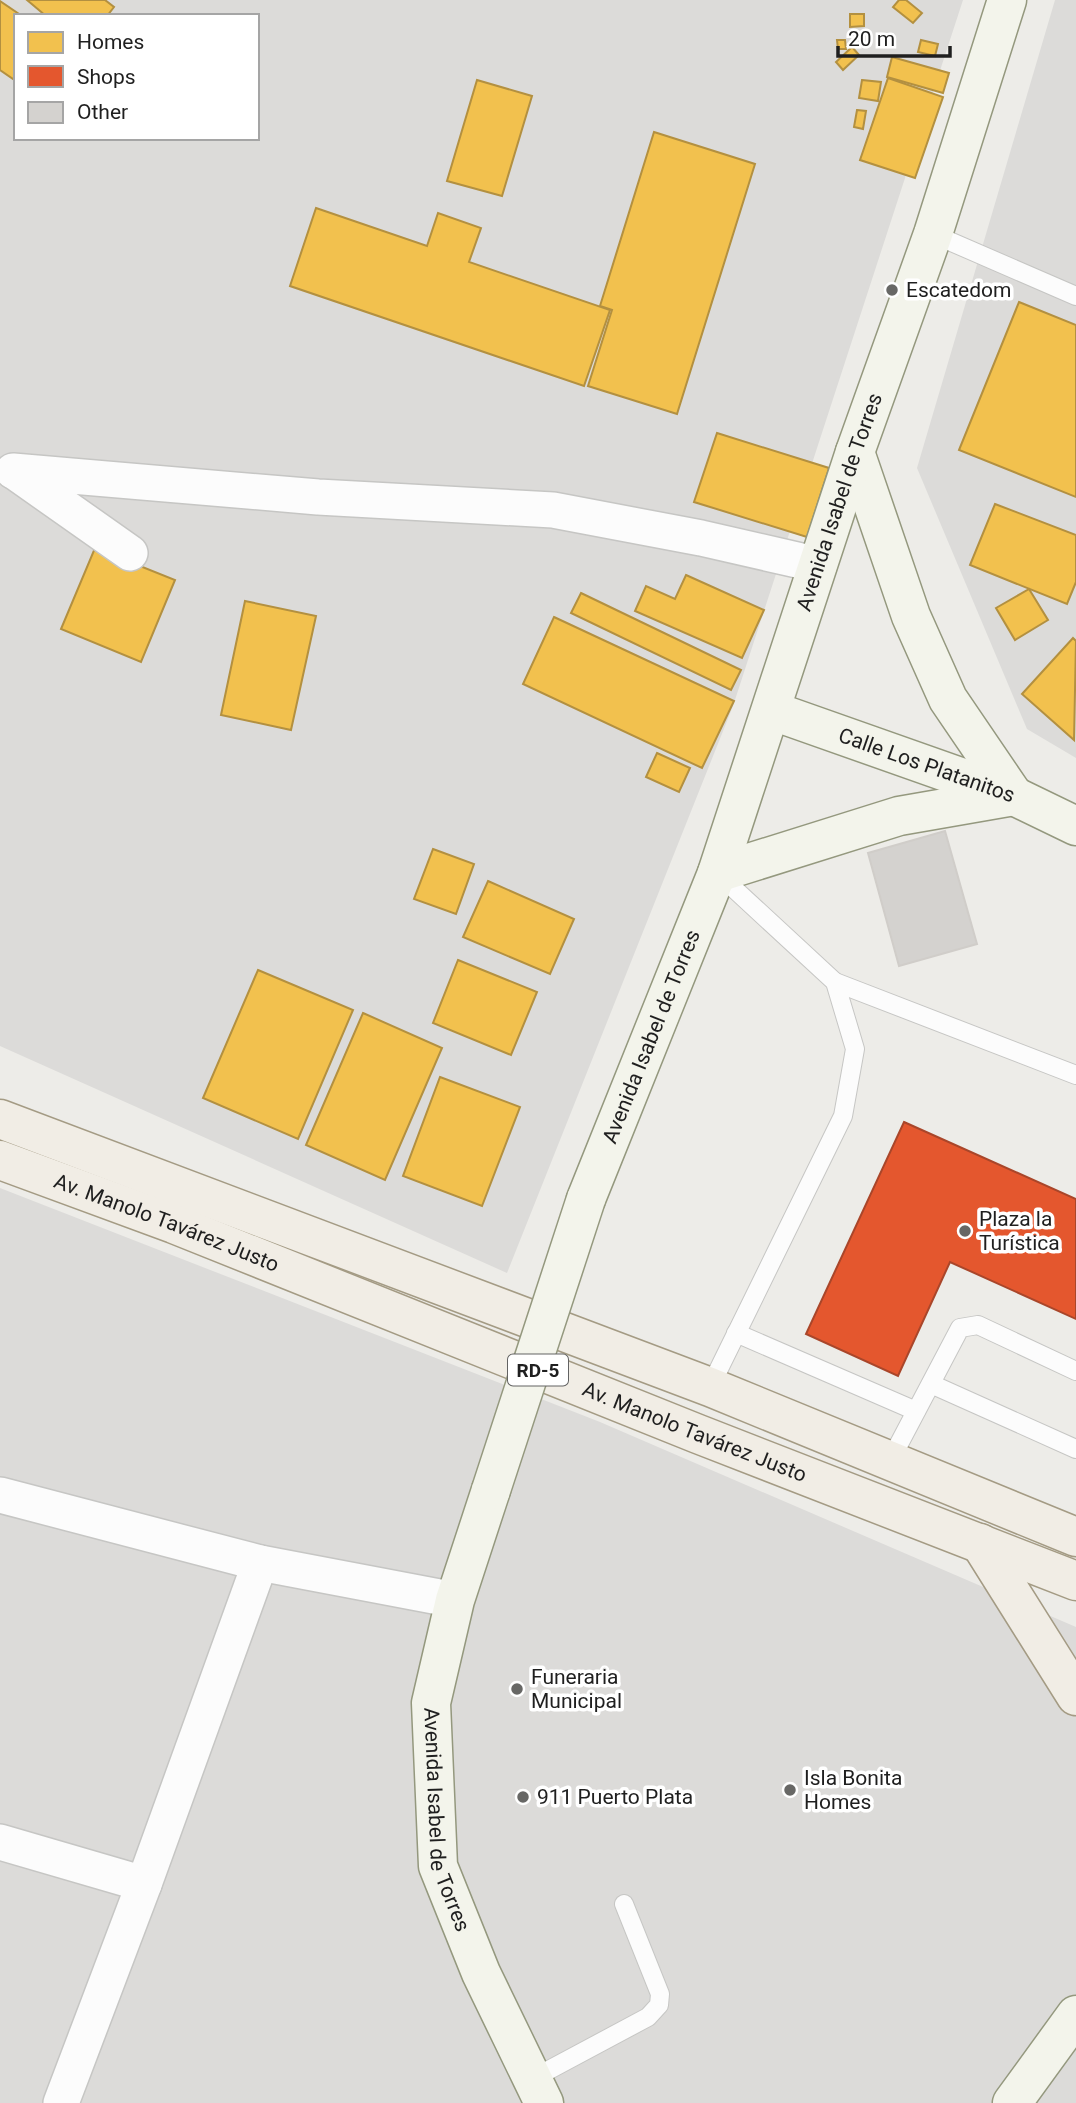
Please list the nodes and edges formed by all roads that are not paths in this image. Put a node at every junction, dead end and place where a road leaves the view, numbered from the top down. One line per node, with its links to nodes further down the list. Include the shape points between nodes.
1 (1007, 0): 2 (street, Avenida Isabel de Torres)
2 (933, 234): 3 (lane); 4 (street, Avenida Isabel de Torres)
3 (1076, 296)
4 (855, 452): 7 (street, Avenida Isabel de Torres); 9 (street, via 911,616 948,699)
5 (6, 467): 6 (street); 7 (street, via 318,497 553,510)
6 (130, 553)
7 (819, 565): 8 (street, Avenida Isabel de Torres)
8 (773, 710): 9 (street, Calle Los Platanitos); 11 (street, Avenida Isabel de Torres)
9 (1014, 796): 10 (street, Calle Los Platanitos); 11 (street, via 899,816)
10 (1076, 826)
11 (717, 873): 12 (lane); 28 (street, Avenida Isabel de Torres, bridge, via 586,1199)
12 (835, 982): 13 (lane); 16 (lane, via 855,1049 842,1116)
13 (1076, 1075)
14 (0, 1119): 19 (main road, Av. Manolo Tavárez Justo / RD-5)
15 (0, 1160): 25 (main road, Av. Manolo Tavárez Justo / RD-5, via 174,1224)
16 (736, 1333): 19 (lane); 20 (lane)
17 (1076, 1371): 18 (lane, via 969,1324 960,1328)
18 (931, 1384): 20 (lane); 21 (lane)
19 (710, 1387): 22 (main road, Av. Manolo Tavárez Justo / RD-5)
20 (916, 1411): 22 (lane)
21 (1076, 1449)
22 (891, 1459): 24 (main road, Av. Manolo Tavárez Justo / RD-5)
23 (0, 1495): 26 (street)
24 (1076, 1537)
25 (980, 1544): 27 (main road, Av. Manolo Tavárez Justo / RD-5); 29 (main road)
26 (260, 1563): 28 (street); 31 (street)
27 (1076, 1581)
28 (455, 1600): 34 (street, Avenida Isabel de Torres, via 431,1703 438,1866 481,1973)
29 (1076, 1696)
30 (0, 1842): 31 (street)
31 (144, 1884): 35 (street)
32 (624, 1904): 34 (lane, via 660,1994 659,2005)
33 (1076, 2015): 36 (street)
34 (546, 2095)
35 (61, 2103)
36 (1012, 2103)

